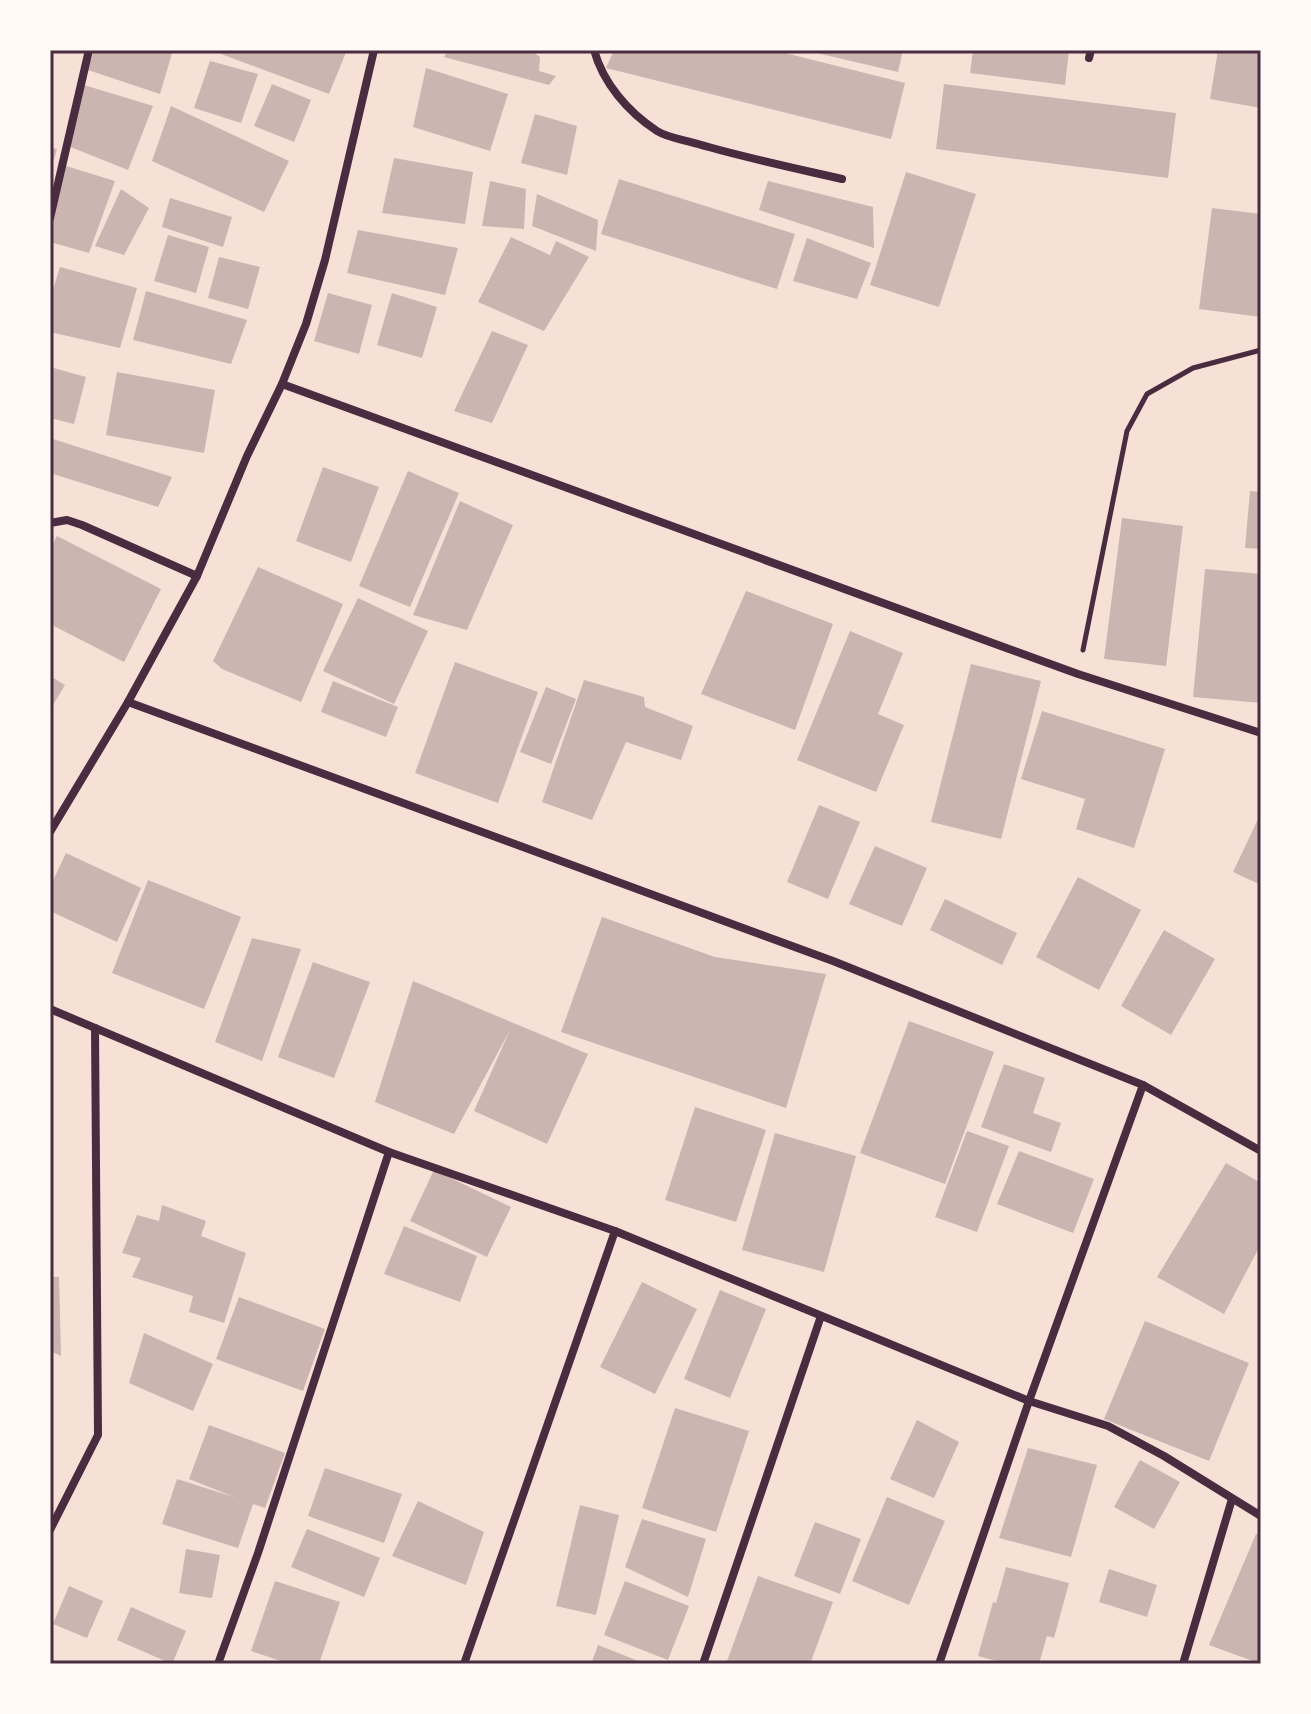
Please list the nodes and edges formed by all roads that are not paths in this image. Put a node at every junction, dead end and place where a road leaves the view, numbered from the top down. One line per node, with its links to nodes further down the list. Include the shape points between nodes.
1 (89, 50): 5 (street)
2 (374, 50): 6 (street, via 325,260)
3 (594, 50): 4 (street, via 614,91 660,133)
4 (842, 179)
5 (50, 218)
6 (282, 384): 8 (street); 10 (street, via 1078,674)
7 (50, 523): 8 (street, via 67,520 82,525)
8 (197, 576): 9 (street)
9 (128, 702): 11 (street); 14 (street, via 833,961)
10 (1261, 733)
11 (50, 832)
12 (50, 1009): 13 (street)
13 (95, 1028): 16 (street); 22 (street, via 98,1435)
14 (1143, 1085): 15 (street); 19 (street)
15 (1261, 1151)
16 (389, 1152): 17 (street); 23 (street)
17 (615, 1231): 18 (street); 24 (street)
18 (821, 1316): 19 (street); 25 (street)
19 (1029, 1401): 20 (street, via 1108,1426); 26 (street)
20 (1232, 1499): 21 (street); 27 (street)
21 (1261, 1516)
22 (50, 1530)
23 (218, 1664)
24 (464, 1664)
25 (703, 1664)
26 (939, 1664)
27 (1183, 1664)

